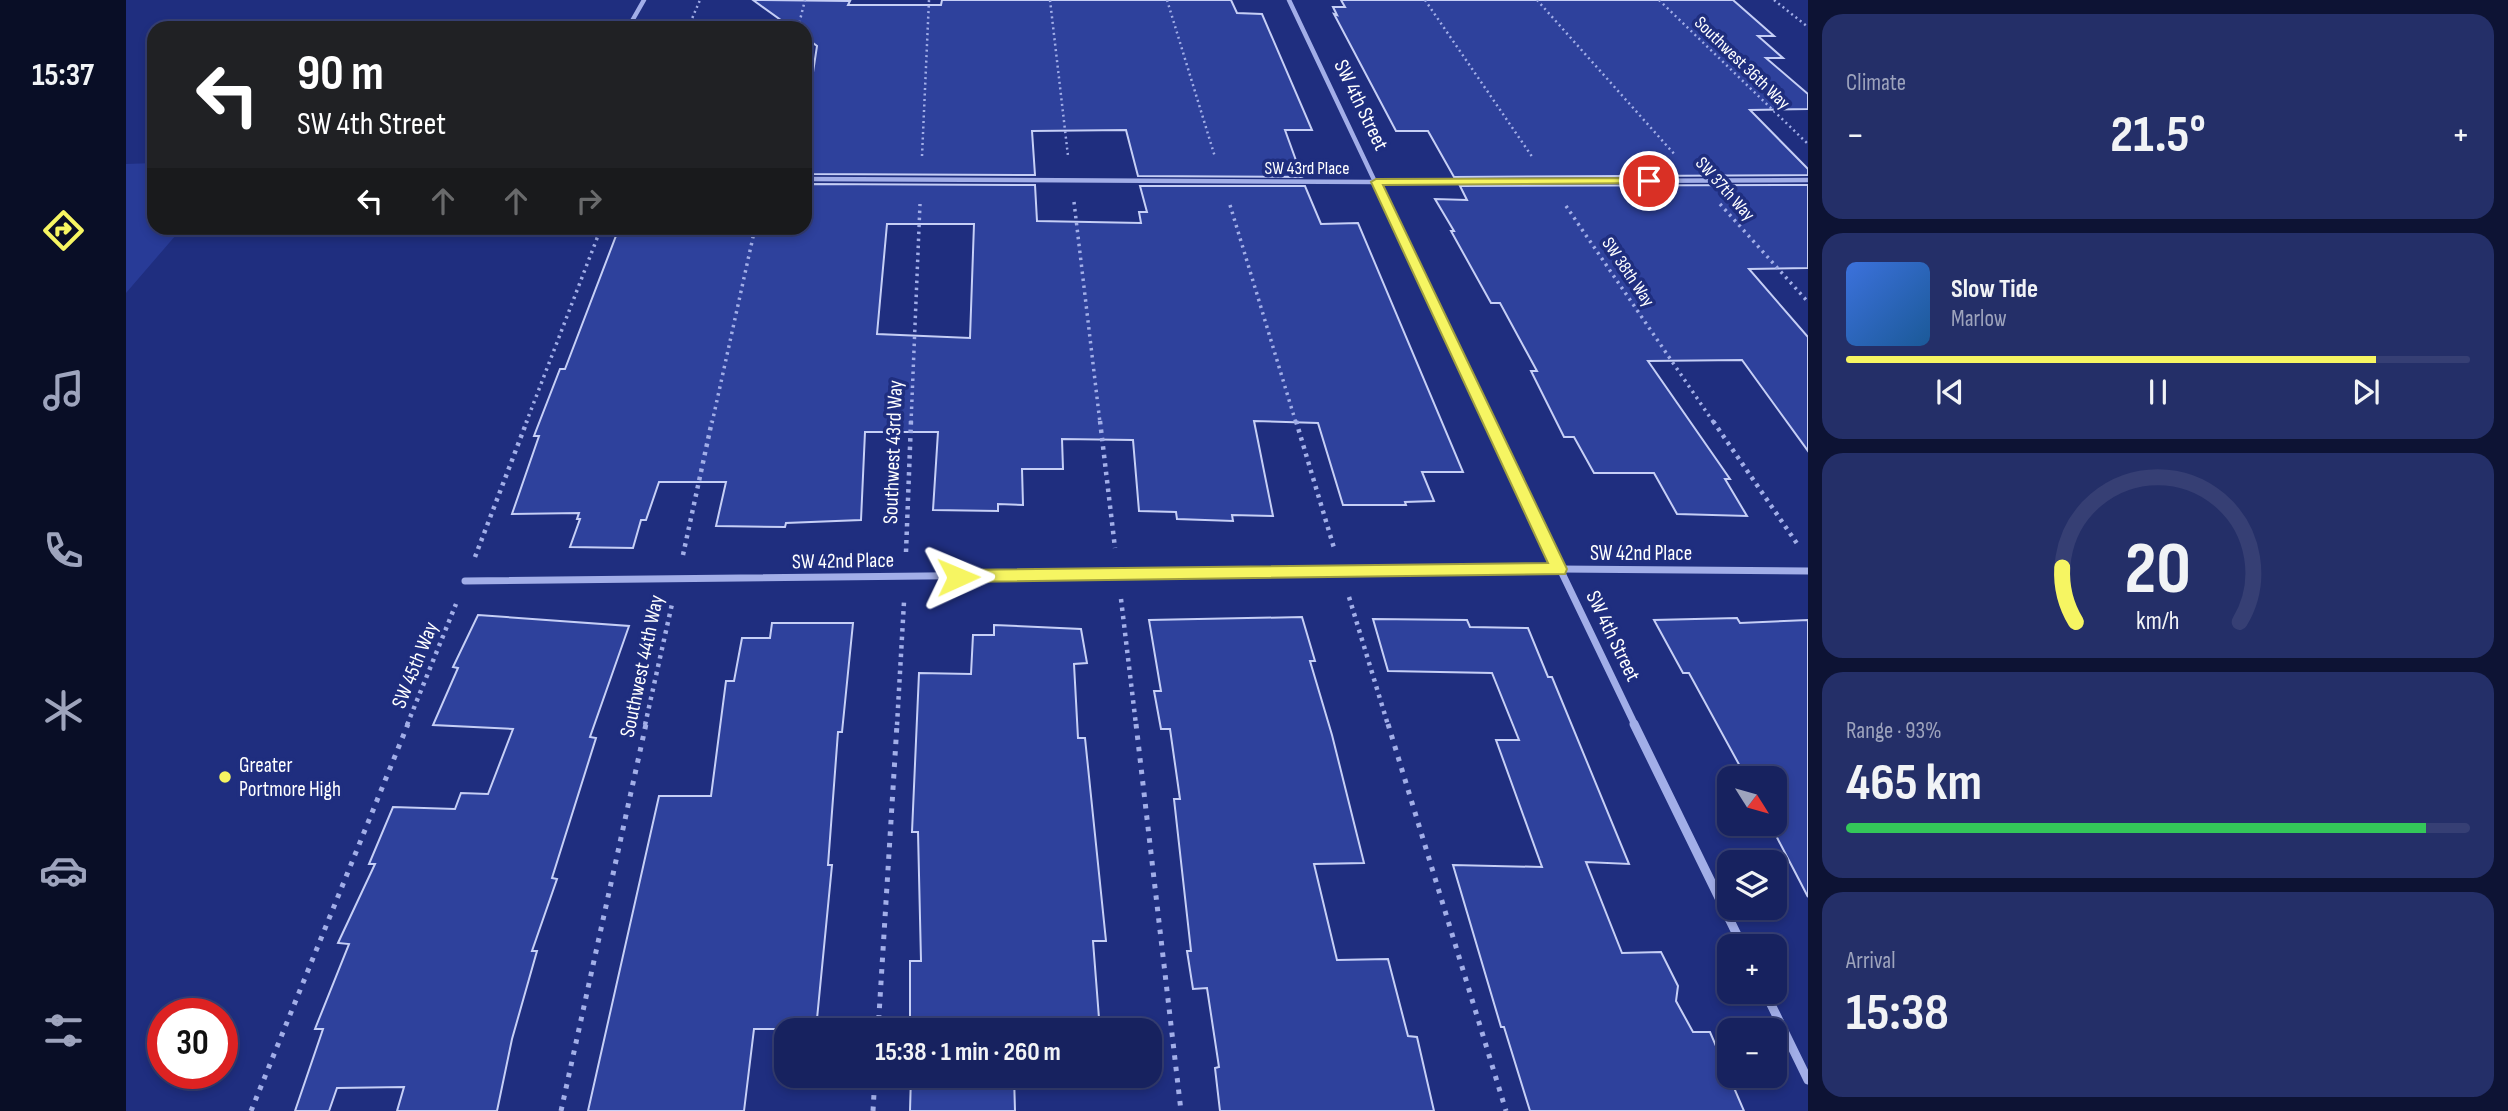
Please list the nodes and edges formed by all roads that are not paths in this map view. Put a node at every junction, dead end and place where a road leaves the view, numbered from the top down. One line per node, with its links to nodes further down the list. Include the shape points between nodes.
1 (644, 0): 3 (street)
2 (1289, 0): 6 (street, SW 4th Street)
3 (632, 21)
4 (812, 179): 6 (street, SW 43rd Place)
5 (1808, 180): 6 (street, SW 43rd Place)
6 (1376, 182): 7 (street, SW 4th Street)
7 (1559, 569): 8 (street, SW 42nd Place); 9 (street, SW 42nd Place); 10 (street, SW 4th Street)
8 (1808, 571)
9 (466, 581)
10 (1737, 934)
11 (1771, 1004): 12 (street)
12 (1808, 1080)

